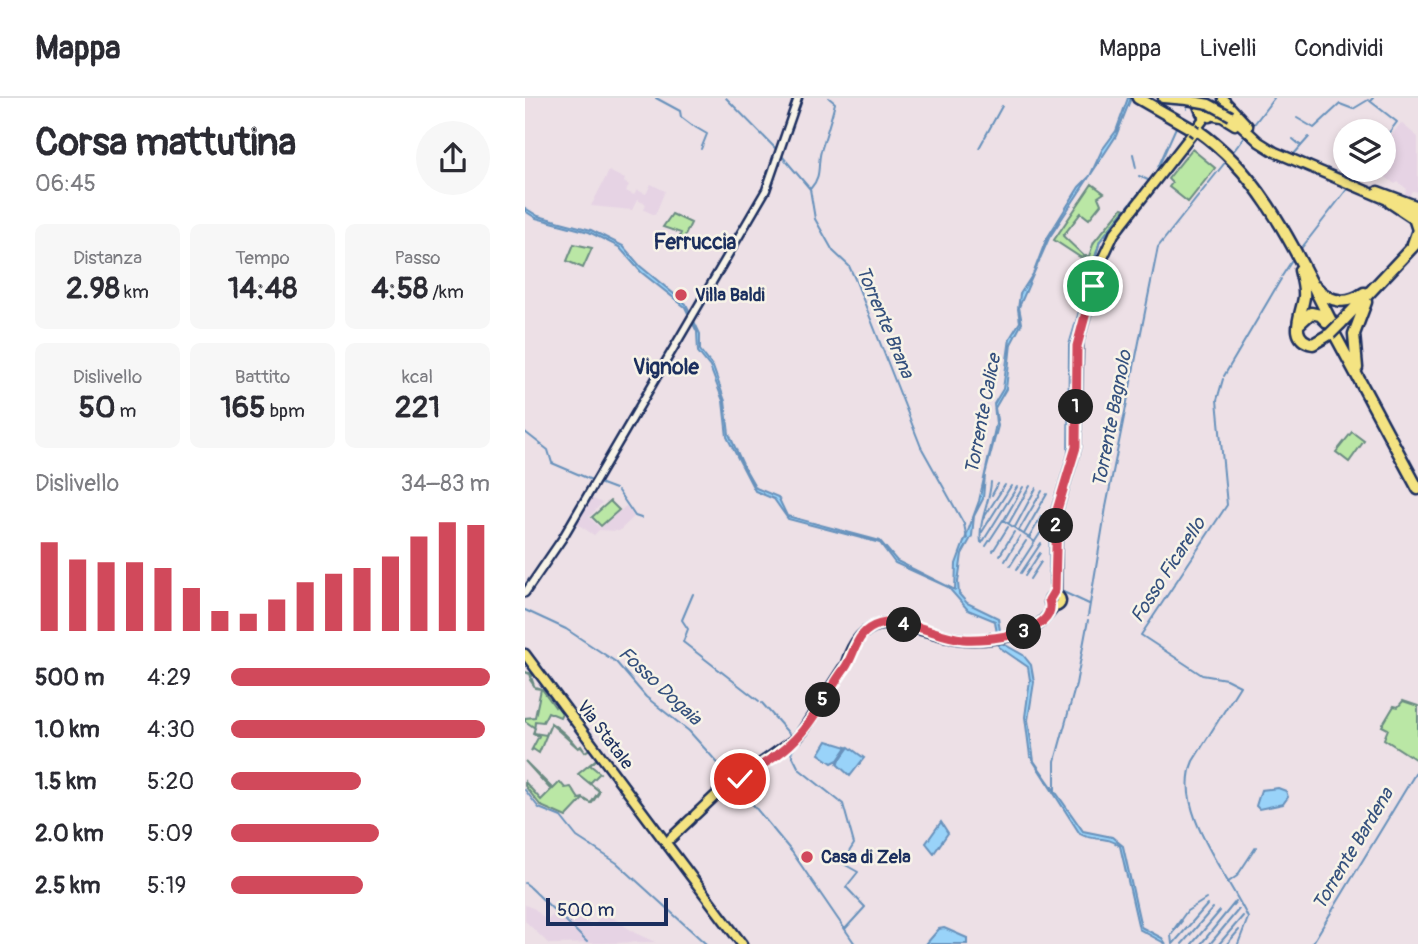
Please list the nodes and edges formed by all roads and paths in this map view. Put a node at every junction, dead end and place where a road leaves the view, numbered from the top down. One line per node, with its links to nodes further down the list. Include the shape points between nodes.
1 (798, 98): 22 (main road, via 766,190 562,539)
2 (1138, 98): 6 (highway)
3 (1143, 98): 6 (highway)
4 (1163, 99): 5 (main road)
5 (1209, 106): 6 (main road); 7 (main road); 7 (main road); 7 (main road, bridge, via 1215,104)
6 (1195, 128): 8 (highway); 24 (main road, via 1105,250 1078,339 1075,457 1056,515 1052,608 1035,628 988,638 961,639 883,623 864,633 799,736)
7 (1249, 131): 9 (main road, via 1279,154); 10 (main road, via 1278,151)
8 (1233, 162): 14 (highway, via 1263,200); 15 (highway, via 1266,200)
9 (1390, 202): 11 (main road); 13 (highway, via 1409,212 1416,222 1417,234)
10 (1418, 206)
11 (1418, 213)
12 (1418, 242): 13 (highway)
13 (1409, 251): 16 (highway)
14 (1292, 252): 18 (highway); 19 (highway, via 1304,287)
15 (1303, 268): 16 (highway, via 1319,291 1341,301 1357,298); 18 (highway)
16 (1383, 277): 17 (highway)
17 (1360, 306): 18 (highway); 20 (highway, via 1353,345)
18 (1335, 331): 19 (highway, via 1313,344); 19 (highway, via 1313,313 1303,318); 20 (highway); 21 (highway)
19 (1298, 332)
20 (1362, 381): 21 (highway)
21 (1418, 487)
22 (525, 593)
23 (525, 654): 24 (main road, Via Statale)
24 (667, 839): 25 (main road, Via Statale)
25 (742, 944)

